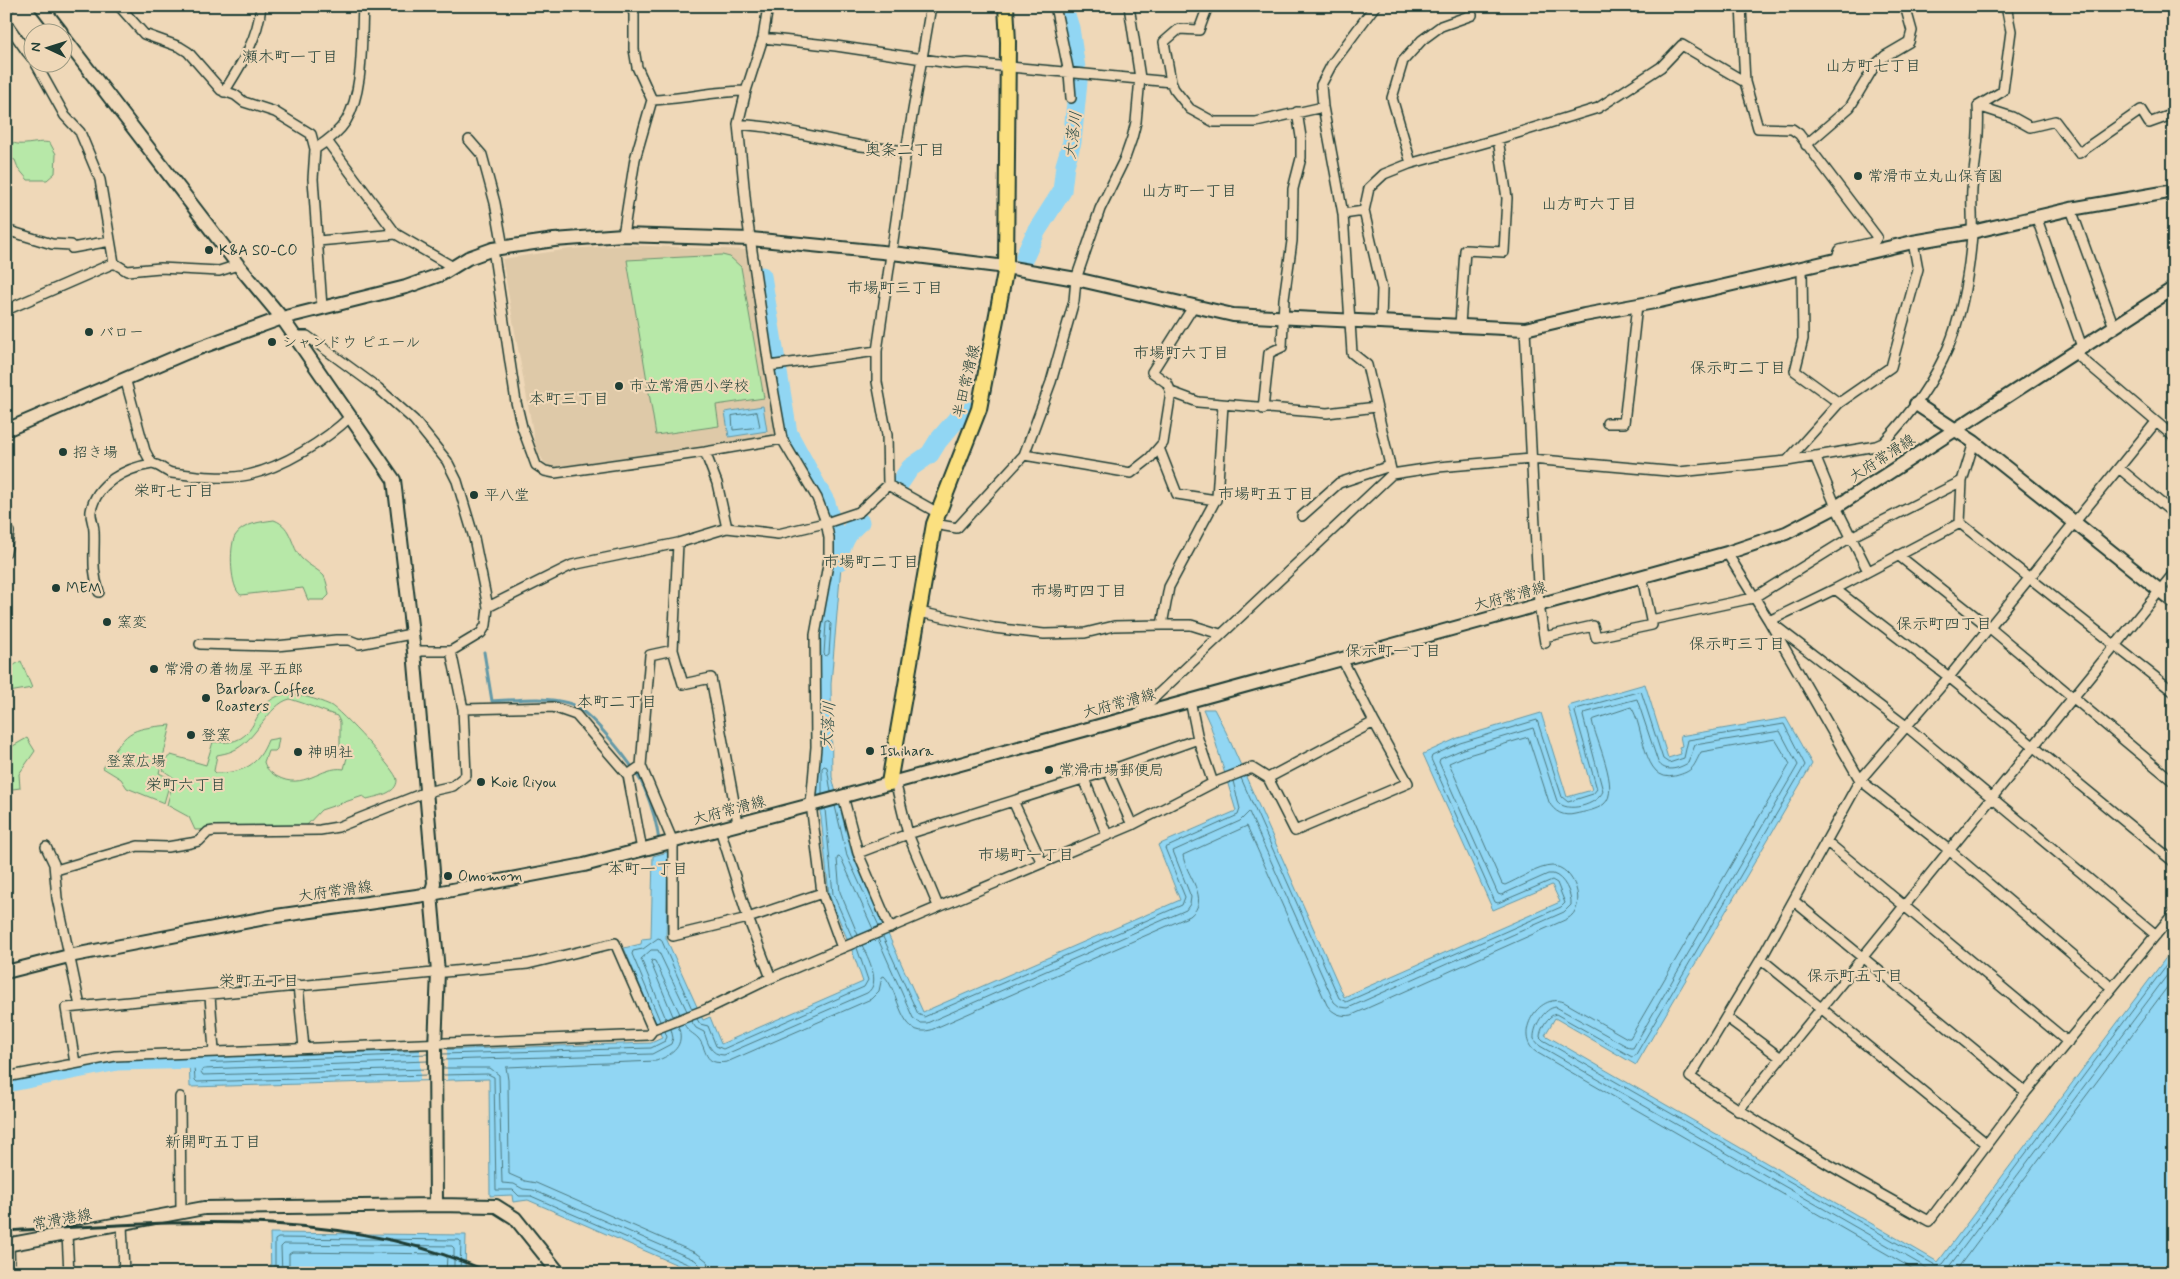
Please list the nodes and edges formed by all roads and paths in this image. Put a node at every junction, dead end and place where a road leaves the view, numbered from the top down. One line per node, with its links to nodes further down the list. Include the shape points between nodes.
1 (10, 6): 17 (street)
2 (41, 6): 20 (street)
3 (119, 6): 32 (street, via 144,34 188,52)
4 (261, 6): 32 (street, via 249,52)
5 (364, 6): 42 (street, via 358,92 346,122)
6 (630, 6): 34 (street, via 634,14 637,67)
7 (768, 6): 21 (street)
8 (931, 6): 24 (street)
9 (1006, 6): 25 (main road, 半田常滑線)
10 (1055, 6): 27 (street)
11 (1129, 6): 28 (street)
12 (1208, 6): 29 (street, via 1199,30 1178,29 1164,42)
13 (1375, 6): 36 (street, via 1348,40 1321,84)
14 (1741, 6): 30 (street)
15 (1905, 6): 43 (street, via 1912,31 1909,42 1875,65 1850,107)
16 (2006, 6): 35 (street, via 2011,31 2003,91)
17 (6, 9)
18 (1472, 15): 46 (street, via 1441,26 1422,40 1403,61 1392,98)
19 (6, 22): 22 (street)
20 (53, 22)
21 (763, 38): 24 (street); 31 (street)
22 (22, 45)
23 (72, 47): 64 (street)
24 (922, 58): 25 (street, via 956,64); 45 (street)
25 (1008, 66): 27 (street); 66 (main road, 半田常滑線)
26 (40, 72): 57 (street, via 64,116 80,132 100,180)
27 (1075, 73): 28 (street); 33 (street)
28 (1140, 78): 29 (street); 68 (street, via 1132,138 1104,200)
29 (1171, 82): 37 (street, via 1190,109 1214,122 1256,122)
30 (1745, 82): 40 (street, via 1682,45 1661,66 1598,108); 43 (street, via 1758,128 1792,129)
31 (746, 90): 34 (street); 39 (street)
32 (224, 92): 44 (street, via 275,112 311,134)
33 (1071, 98)
34 (652, 100): 55 (street, via 635,159)
35 (1978, 106): 38 (street, via 2012,117 2030,127 2055,121 2079,153 2141,110 2149,123); 53 (street, via 1980,140 1972,191)
36 (1323, 107): 37 (street); 50 (street)
37 (1297, 112): 75 (street, via 1301,158 1293,189 1292,242)
38 (2174, 114)
39 (738, 124): 45 (street); 56 (street)
40 (1498, 139): 46 (street); 78 (street, via 1507,198 1504,252 1465,250)
41 (469, 140): 60 (street, via 484,162 495,203)
42 (327, 141): 44 (street); 54 (street)
43 (1806, 145): 62 (street, via 1876,237 1874,242 1840,250)
44 (315, 149): 58 (street, via 313,179)
45 (906, 151): 61 (street)
46 (1411, 163): 49 (street, via 1384,174 1369,188)
47 (2174, 191): 48 (street)
48 (2071, 209): 51 (street); 79 (street)
49 (1364, 210): 50 (street); 77 (street, via 1382,289)
50 (1343, 214): 76 (street)
51 (2036, 216): 53 (street); 82 (street)
52 (6, 230): 57 (street, via 52,244 71,245 72,248)
53 (1972, 232): 59 (street); 88 (street, via 1969,274 1961,314 1943,361)
54 (396, 234): 58 (street); 65 (street)
55 (624, 235): 56 (street); 60 (street)
56 (751, 239): 61 (street); 84 (street)
57 (110, 241): 63 (street)
58 (318, 241): 71 (street)
59 (1912, 242): 62 (street); 87 (street, via 1918,269 1891,367)
60 (498, 248): 65 (street); 101 (street, via 516,402 536,465 555,473)
61 (892, 253): 66 (street); 83 (street)
62 (1836, 259): 67 (street)
63 (114, 263): 64 (street, via 127,271 160,268 219,271); 73 (street)
64 (238, 266): 74 (street)
65 (453, 267): 71 (street, via 406,288)
66 (1006, 267): 68 (street); 115 (main road, 半田常滑線, via 979,409)
67 (1802, 268): 70 (street); 87 (street, via 1803,339 1796,371)
68 (1076, 279): 72 (street); 102 (street, via 1074,301 1051,382)
69 (2174, 288): 79 (street, 大府常滑線)
70 (1637, 305): 80 (street); 94 (street, via 1624,423)
71 (322, 307): 74 (street)
72 (1193, 307): 75 (street, via 1233,315); 86 (street, via 1152,372)
73 (6, 310)
74 (282, 318): 81 (street); 85 (street)
75 (1283, 318): 76 (street); 91 (street, via 1282,347 1269,353)
76 (1349, 321): 77 (street); 90 (street, via 1352,353 1367,365)
77 (1381, 322): 78 (street)
78 (1460, 325): 80 (street)
79 (2114, 327): 82 (street, 大府常滑線)
80 (1525, 330): 104 (street)
81 (294, 336): 92 (street); 136 (street, via 307,336 378,388 414,420 438,449 457,481 474,538)
82 (2078, 350): 93 (street); 96 (street, 大府常滑線)
83 (877, 351): 84 (street); 110 (street, via 877,382 887,435)
84 (770, 366): 98 (street)
85 (126, 378): 95 (street); 106 (street, via 145,451)
86 (1172, 392): 89 (street, via 1198,402); 100 (street, via 1163,443)
87 (1839, 403): 105 (street)
88 (1916, 404): 96 (street); 103 (street, via 1883,443)
89 (1223, 405): 91 (street); 111 (street)
90 (1376, 407): 91 (street, via 1327,413); 108 (street)
91 (1262, 409)
92 (350, 416): 106 (street, via 332,434 289,458 249,474 220,477 168,473 161,465); 142 (street, via 394,480)
93 (2156, 422): 97 (street); 107 (street)
94 (1607, 423)
95 (6, 430)
96 (1956, 430): 99 (street); 112 (street, 大府常滑線)
97 (2174, 437)
98 (782, 439): 101 (street); 116 (street)
99 (1974, 442): 109 (street); 118 (street)
100 (1159, 448): 102 (street, via 1131,473); 111 (street, via 1177,494)
101 (705, 452): 119 (street, via 717,482)
102 (1024, 456): 115 (street, via 958,528)
103 (1815, 456): 105 (street); 112 (street)
104 (1530, 459): 105 (street, via 1679,472); 108 (street); 135 (street)
105 (1788, 461)
106 (152, 464): 132 (street, via 135,467 117,476 95,500 90,513)
107 (2118, 468): 113 (street); 118 (street)
108 (1391, 470): 114 (street, via 1339,484); 143 (street)
109 (1962, 481): 117 (street); 121 (street)
110 (888, 485): 115 (street); 116 (street, via 860,512)
111 (1216, 500): 140 (street, via 1169,587)
112 (1836, 508): 121 (street); 124 (street, 大府常滑線, via 1786,533)
113 (2174, 514)
114 (1302, 516)
115 (936, 518): 137 (main road, 半田常滑線)
116 (831, 521): 119 (street, via 778,534); 173 (street, via 829,559 816,635)
117 (1960, 523): 125 (street); 129 (street)
118 (2075, 523): 129 (street); 131 (street)
119 (727, 528): 122 (street)
120 (6, 532): 123 (street, via 9,532)
121 (1851, 538): 126 (street); 133 (street)
122 (678, 543): 136 (street, via 572,565); 146 (street)
123 (6, 552)
124 (1727, 553): 128 (street, 大府常滑線); 133 (street)
125 (1898, 555): 126 (street); 141 (street)
126 (1868, 571): 130 (street)
127 (2174, 573): 131 (street)
128 (1642, 577): 135 (street, 大府常滑線); 138 (street)
129 (2031, 578): 141 (street); 145 (street)
130 (1835, 589): 139 (street); 150 (street)
131 (2159, 590): 134 (street); 145 (street)
132 (98, 592)
133 (1753, 598): 138 (street); 139 (street)
134 (2174, 602)
135 (1539, 605): 138 (street, via 1544,640 1593,626 1596,637 1652,625); 149 (street, 大府常滑線)
136 (488, 607): 148 (street, via 486,625 481,633)
137 (919, 612): 140 (street, via 994,628 1044,634 1085,633 1114,626); 166 (main road, 半田常滑線)
138 (1651, 620)
139 (1769, 621): 157 (street); 165 (street)
140 (1162, 625): 143 (street, via 1190,625)
141 (1990, 628): 150 (street); 152 (street)
142 (410, 634): 144 (street, via 359,644 336,640 276,646); 147 (street)
143 (1220, 634): 155 (street)
144 (200, 644)
145 (2114, 646): 151 (street); 152 (street)
146 (673, 650): 160 (street, via 650,655); 174 (street, via 683,684 711,678)
147 (414, 651): 148 (street); 169 (street)
148 (451, 651): 154 (street)
149 (1342, 659): 153 (street, 大府常滑線); 156 (street)
150 (1949, 677): 157 (street); 159 (street)
151 (2174, 692)
152 (2072, 698): 159 (street); 167 (street)
153 (1190, 700): 155 (street, 大府常滑線); 158 (street)
154 (463, 709): 162 (street, via 553,707 576,715); 169 (street, via 466,775 453,786)
155 (1135, 716): 166 (street, 大府常滑線)
156 (1374, 722): 163 (street); 163 (street, via 1408,783 1295,831)
157 (1906, 726): 165 (street); 171 (street)
158 (1198, 739): 161 (street); 168 (street)
159 (2033, 746): 171 (street); 185 (street)
160 (640, 767): 162 (street); 180 (street)
161 (1108, 771): 164 (street); 175 (street)
162 (629, 775): 182 (street)
163 (1268, 778): 168 (street, via 1252,768)
164 (1084, 779): 172 (street); 178 (street)
165 (1860, 780): 179 (street); 183 (street)
166 (892, 782): 170 (street, 大府常滑線); 177 (street)
167 (2174, 782)
168 (1213, 783): 175 (street)
169 (426, 792): 187 (street, via 338,827 214,831 191,843 167,847 138,846); 189 (street, via 434,883)
170 (840, 797): 173 (street, 大府常滑線); 184 (street)
171 (1992, 797): 183 (street); 196 (street)
172 (1013, 801): 177 (street); 186 (street)
173 (814, 804): 174 (street, 大府常滑線); 188 (street)
174 (738, 823): 176 (street, 大府常滑線)
175 (1132, 825): 178 (street)
176 (720, 829): 180 (street, 大府常滑線); 194 (street)
177 (908, 834): 184 (street); 191 (street)
178 (1107, 835): 186 (street)
179 (1826, 841): 190 (street); 192 (street)
180 (670, 843): 182 (street, 大府常滑線); 194 (street, via 673,936)
181 (46, 847): 187 (street)
182 (647, 849): 189 (street, 大府常滑線, via 552,873)
183 (1949, 850): 192 (street); 205 (street)
184 (858, 853): 195 (street)
185 (2174, 862)
186 (1042, 863): 191 (street)
187 (56, 870): 198 (street, via 57,898)
188 (822, 893): 194 (street); 197 (street)
189 (431, 894): 198 (street, 大府常滑線, via 276,916); 202 (street)
190 (1794, 900): 199 (street); 200 (street)
191 (938, 906): 195 (street)
192 (1903, 906): 199 (street); 211 (street)
193 (2174, 913): 196 (street)
194 (748, 918): 203 (street)
195 (890, 928): 197 (street)
196 (2156, 935): 205 (street)
197 (842, 948): 203 (street)
198 (69, 956): 201 (street, 大府常滑線); 207 (street)
199 (1862, 957): 208 (street); 218 (street)
200 (1761, 959): 208 (street); 209 (street)
201 (6, 972)
202 (438, 972): 204 (street); 210 (street, via 528,964 615,943); 212 (street)
203 (771, 978): 210 (street, via 707,1009)
204 (298, 986): 206 (street); 213 (street)
205 (2112, 988): 211 (street)
206 (210, 996): 207 (street); 214 (street)
207 (80, 1006): 216 (street, via 66,1008)
208 (1821, 1008): 215 (street); 221 (street)
209 (1726, 1017): 215 (street); 220 (street, via 1690,1077)
210 (653, 1030): 212 (street, via 649,1035)
211 (2068, 1042): 218 (street)
212 (435, 1045): 213 (street); 222 (street)
213 (304, 1048): 214 (street)
214 (214, 1051): 216 (street, via 115,1056)
215 (1781, 1058): 220 (street)
216 (76, 1064): 217 (street)
217 (6, 1077)
218 (2026, 1092): 221 (street)
219 (180, 1097): 223 (street)
220 (1738, 1111): 221 (street, via 1928,1221)
221 (1987, 1144)
222 (436, 1205): 223 (street, 常滑港線); 230 (street, 常滑港線, via 496,1206 506,1211)
223 (181, 1210): 224 (street, 常滑港線)
224 (122, 1224): 225 (street, 常滑港線); 229 (street)
225 (67, 1235): 226 (street, 常滑港線); 228 (street)
226 (8, 1245): 227 (street)
227 (10, 1273)
228 (69, 1273)
229 (124, 1273)
230 (559, 1273)

